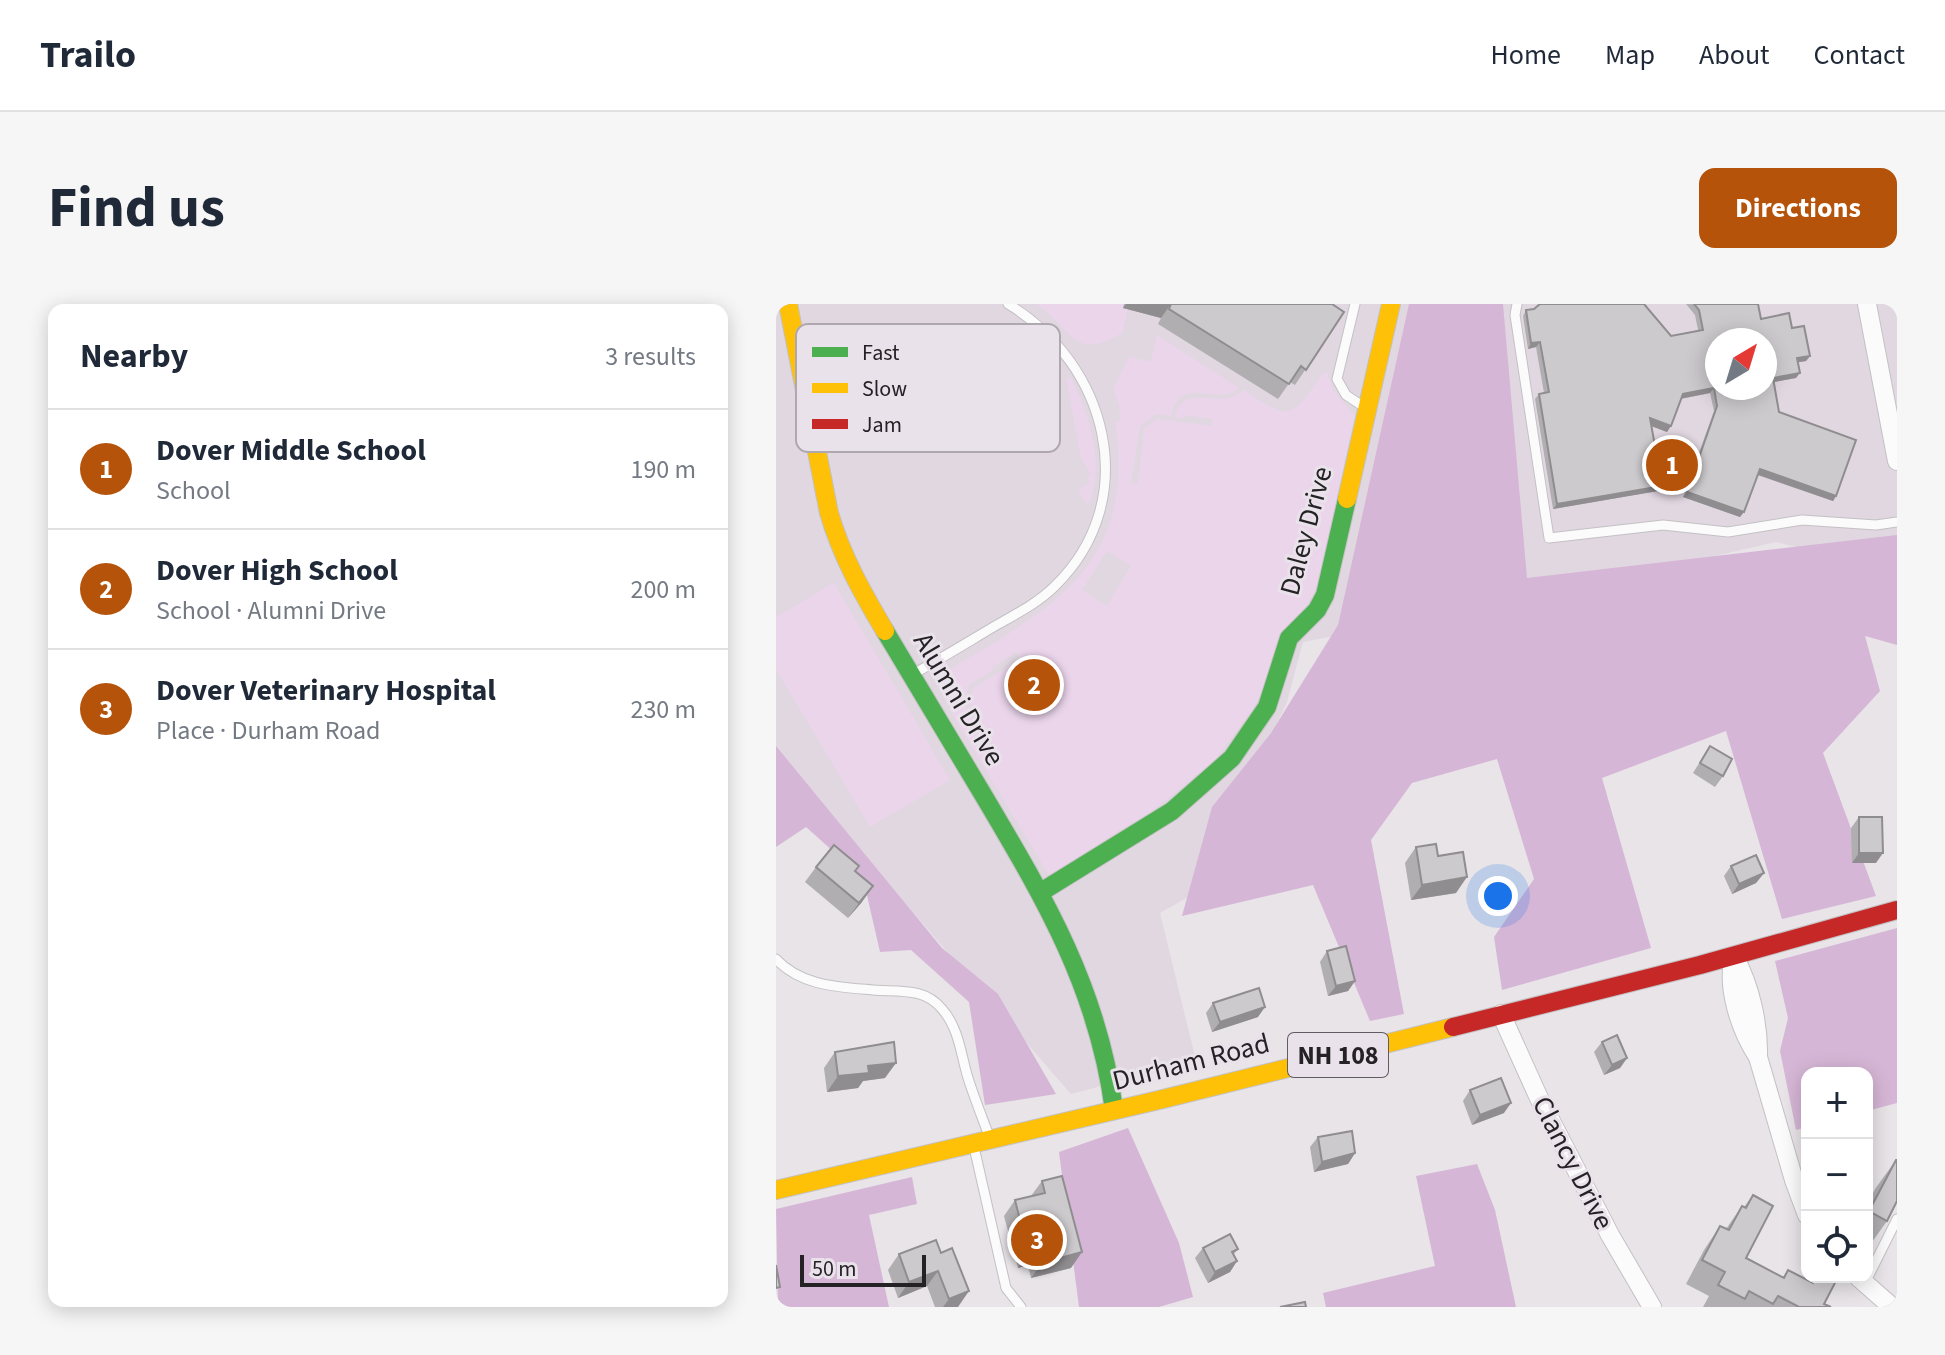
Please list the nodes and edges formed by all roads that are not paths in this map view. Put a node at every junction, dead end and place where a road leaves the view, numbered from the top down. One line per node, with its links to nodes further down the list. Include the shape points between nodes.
1 (788, 304): 8 (street, Alumni Drive)
2 (1008, 304): 7 (lane)
3 (1355, 304): 10 (lane, via 1337,379 1346,395)
4 (1391, 304): 10 (street, Daley Drive)
5 (1517, 304): 13 (lane, via 1549,538 1663,525 1728,532 1802,520)
6 (1867, 304): 12 (street)
7 (1036, 324)
8 (796, 345)
9 (1060, 348): 14 (lane, via 1090,393 1102,427 1104,492 1099,514 1075,563 1047,593)
10 (1366, 409): 15 (street, Daley Drive, via 1325,595 1289,638 1273,692 1246,741 1217,774 1172,811)
11 (817, 452): 14 (street, Alumni Drive, via 839,547)
12 (1897, 458)
13 (1897, 522)
14 (912, 675): 15 (street, Alumni Drive)
15 (1041, 892): 20 (street, Alumni Drive, via 1078,967 1111,1080)
16 (1897, 910): 17 (street, Durham Road / NH 108)
17 (1734, 956): 19 (street, Durham Road / NH 108); 23 (street, via 1759,1035 1758,1057)
18 (776, 959): 21 (lane, via 796,977 815,983 901,990 933,1000 959,1041)
19 (1501, 1014): 20 (street, Durham Road / NH 108); 29 (street, Clancy Drive, via 1559,1138)
20 (1114, 1110): 21 (street, Durham Road / NH 108)
21 (982, 1142): 22 (street, Durham Road / NH 108); 28 (lane, via 1006,1288)
22 (776, 1190)
23 (1806, 1211)
24 (1897, 1219): 25 (lane)
25 (1873, 1260)
26 (1864, 1283): 27 (street)
27 (1884, 1304)
28 (1021, 1307)
29 (1652, 1307)

